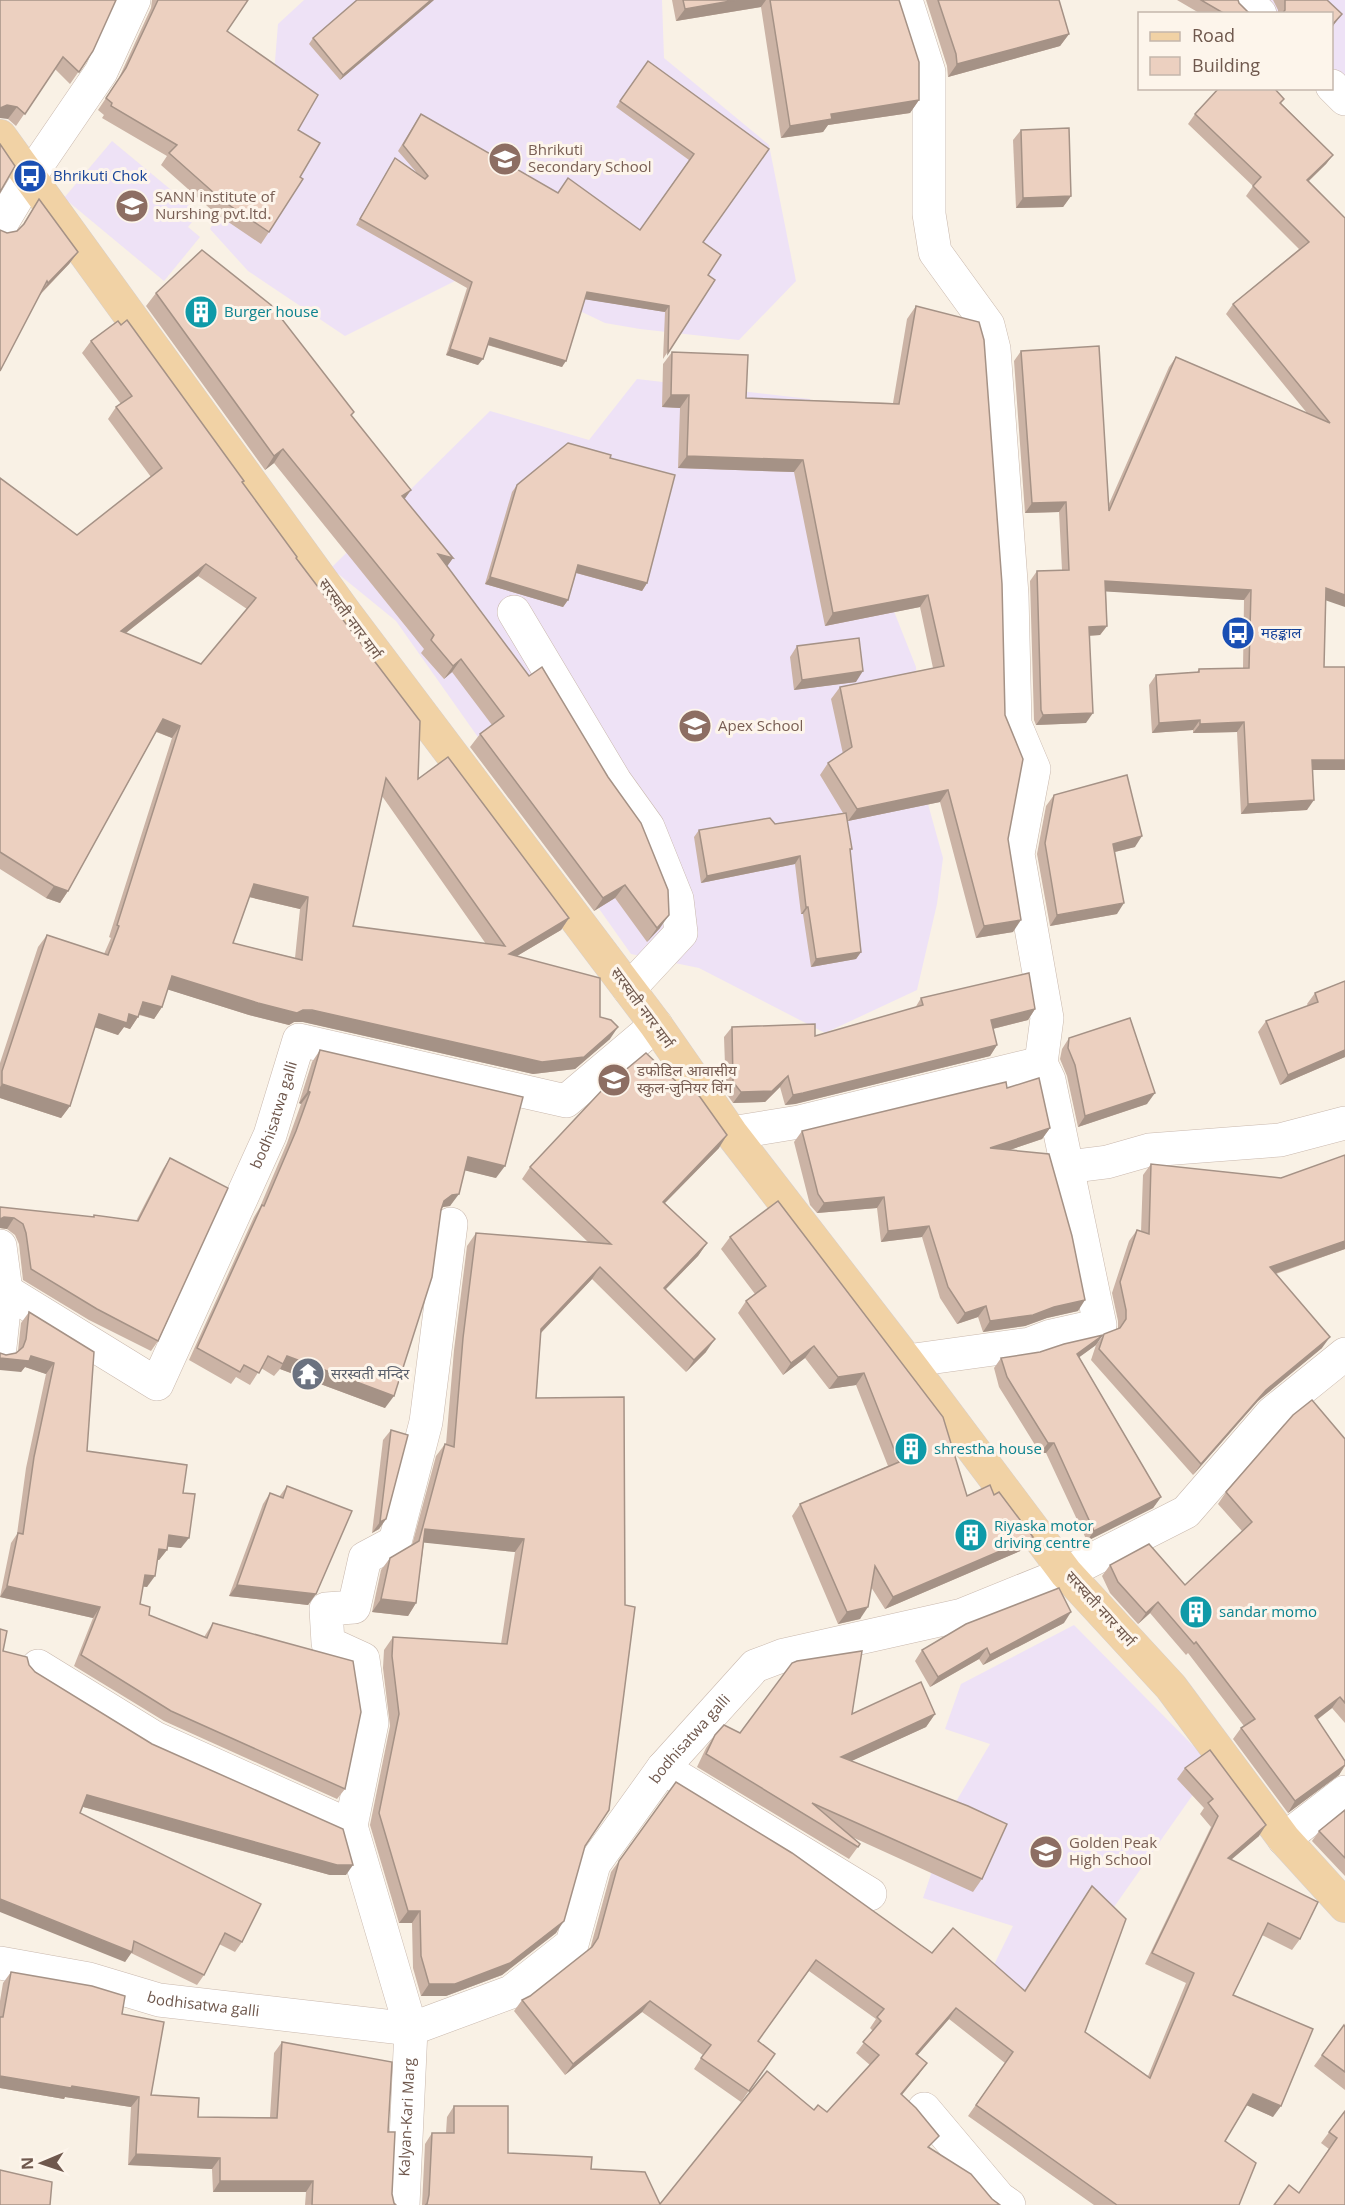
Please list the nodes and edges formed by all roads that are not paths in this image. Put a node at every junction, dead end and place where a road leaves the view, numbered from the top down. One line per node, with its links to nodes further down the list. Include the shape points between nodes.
1 (134, 0): 8 (street, via 101,72)
2 (906, 0): 13 (street, via 929,72 929,214 935,252 988,325 994,349 1012,595 1015,724 1034,769 1018,854 1047,1018)
3 (1246, 0): 4 (street)
4 (1258, 12)
5 (1333, 87): 6 (street)
6 (1345, 99)
7 (0, 136): 8 (main road, सरस्वती नगर मार्ग)
8 (30, 176): 9 (street); 11 (main road, सरस्वती नगर मार्ग, via 346,614)
9 (0, 226)
10 (514, 612): 11 (street, via 615,781 648,827 677,899 681,933)
11 (629, 989): 12 (main road, सरस्वती नगर मार्ग)
12 (656, 1025): 15 (main road, सरस्वती नगर मार्ग); 19 (street, bodhisatwa galli, via 566,1101 299,1040 270,1135 157,1384)
13 (1041, 1064): 15 (street, via 799,1122); 16 (street, via 1049,1080)
14 (1345, 1123): 16 (street, via 1280,1140 1149,1150 1107,1162)
15 (731, 1133): 22 (main road, सरस्वती नगर मार्ग)
16 (1067, 1167): 22 (street, via 1100,1325 1030,1344)
17 (451, 1224): 27 (street, via 426,1422 395,1542 364,1558 354,1607 326,1609 328,1643 363,1659 372,1723)
18 (0, 1246): 19 (street)
19 (6, 1291): 20 (street)
20 (0, 1347)
21 (1345, 1354): 23 (street, bodhisatwa galli, via 1272,1413 1186,1512)
22 (908, 1361): 23 (main road, सरस्वती नगर मार्ग)
23 (1066, 1573): 25 (street, bodhisatwa galli, via 962,1615 784,1654 755,1666); 28 (main road, सरस्वती नगर मार्ग, via 1171,1687)
24 (38, 1666): 27 (street, via 155,1738)
25 (663, 1768): 29 (street); 32 (street, bodhisatwa galli, via 594,1864 572,1944 511,1992)
26 (1345, 1792): 28 (street)
27 (351, 1826): 32 (street)
28 (1284, 1839): 30 (main road, सरस्वती नगर मार्ग)
29 (870, 1894)
30 (1345, 1906)
31 (0, 1963): 32 (street, bodhisatwa galli, via 89,1979 159,2000)
32 (411, 2029): 34 (street, Kalyan-Kari Marg)
33 (924, 2109): 35 (street)
34 (403, 2205)
35 (1009, 2205)

